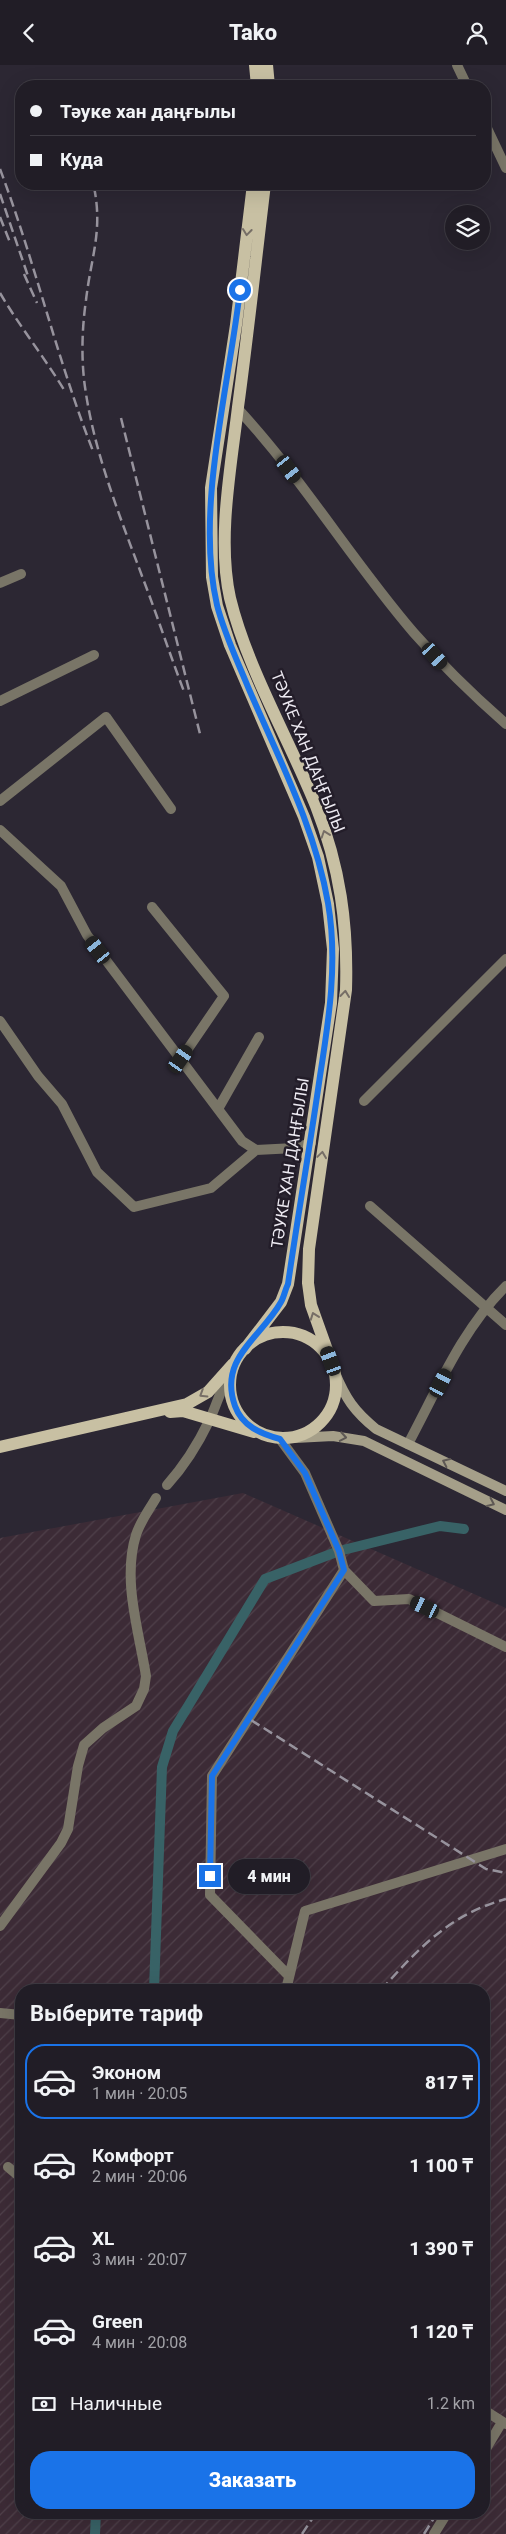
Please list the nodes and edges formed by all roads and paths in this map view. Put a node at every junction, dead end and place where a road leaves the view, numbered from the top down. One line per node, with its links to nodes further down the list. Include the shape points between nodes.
1 (255, 65): 4 (main road)
2 (267, 65): 5 (main road)
3 (458, 65): 6 (street)
4 (257, 80)
5 (268, 80)
6 (464, 80)
7 (491, 137): 8 (street)
8 (506, 169)
9 (253, 190): 11 (main road, ТӘУКЕ ХАН ДАҢҒЫЛЫ, one-way to 11)
10 (264, 190): 11 (main road, ТӘУКЕ ХАН ДАҢҒЫЛЫ)
11 (242, 326): 12 (main road, ТӘУКЕ ХАН ДАҢҒЫЛЫ); 13 (main road, ТӘУКЕ ХАН ДАҢҒЫЛЫ)
12 (238, 409): 14 (main road, ТӘУКЕ ХАН ДАҢҒЫЛЫ); 19 (street, via 266,439 413,632 457,681)
13 (211, 488): 14 (main road); 30 (main road, ТӘУКЕ ХАН ДАҢҒЫЛЫ, via 212,577 218,607 230,645 304,817 318,857 328,904 332,949 331,1003)
14 (227, 490): 34 (main road, ТӘУКЕ ХАН ДАҢҒЫЛЫ, one-way to 14, via 346,989 347,949 342,891 316,807 252,660 231,599 226,573)
15 (21, 574): 16 (street)
16 (0, 583)
17 (94, 655): 18 (street)
18 (0, 701)
19 (506, 724)
20 (0, 801): 21 (street, via 106,717)
21 (171, 809)
22 (0, 829): 27 (street, via 61,886 87,935)
23 (152, 907): 27 (street, via 224,996)
24 (506, 959): 28 (street)
25 (0, 1021): 31 (street, via 62,1104 98,1172 134,1207 211,1188)
26 (259, 1037): 29 (street)
27 (181, 1059): 29 (street)
28 (364, 1101)
29 (218, 1109): 31 (street, via 242,1141)
30 (311, 1143): 31 (street, via 294,1148); 33 (main road, ТӘУКЕ ХАН ДАҢҒЫЛЫ)
31 (256, 1150)
32 (370, 1206): 36 (street)
33 (293, 1247): 34 (main road); 38 (main road, ТӘУКЕ ХАН ДАҢҒЫЛЫ, via 288,1284 281,1302)
34 (309, 1249): 40 (main road, ТӘУКЕ ХАН ДАҢҒЫЛЫ, one-way to 34, via 311,1305)
35 (506, 1286): 36 (street)
36 (485, 1307): 37 (street); 46 (street)
37 (506, 1325)
38 (245, 1349): 39 (main road); 40 (main road, via 261,1337 281,1332 301,1335 318,1345)
39 (235, 1365): 41 (main road, one-way to 41, via 208,1392 186,1404); 42 (street, via 222,1385); 43 (main road, via 231,1395 237,1412 249,1426)
40 (333, 1367): 44 (main road, via 336,1394 329,1414 314,1429); 46 (main road, via 347,1400 361,1417 376,1429)
41 (158, 1412): 42 (main road, via 183,1411); 47 (main road)
42 (210, 1419): 43 (main road); 48 (street, via 185,1465)
43 (264, 1435): 45 (main road)
44 (295, 1437): 45 (main road); 51 (main road, one-way to 51, via 333,1436 364,1441)
45 (280, 1439): 52 (street, via 305,1473)
46 (408, 1445): 49 (main road, one-way to 46)
47 (0, 1447)
48 (167, 1485)
49 (506, 1491)
50 (156, 1498): 55 (street, via 136,1534 130,1582 146,1676 144,1689 136,1706 102,1728 84,1745 68,1829)
51 (506, 1510)
52 (344, 1570): 53 (street, via 374,1601 409,1599); 56 (street, via 212,1776 210,1895)
53 (506, 1647)
54 (506, 1849): 56 (street, via 305,1911)
55 (0, 1926)
56 (289, 1977): 57 (street)
57 (287, 1984)
58 (0, 2013): 59 (street)
59 (15, 2014)
60 (8, 2167): 61 (street)
61 (15, 2173)
62 (490, 2414): 63 (street)
63 (504, 2423): 64 (street)
64 (490, 2443)
65 (443, 2519): 66 (street)
66 (434, 2534)

